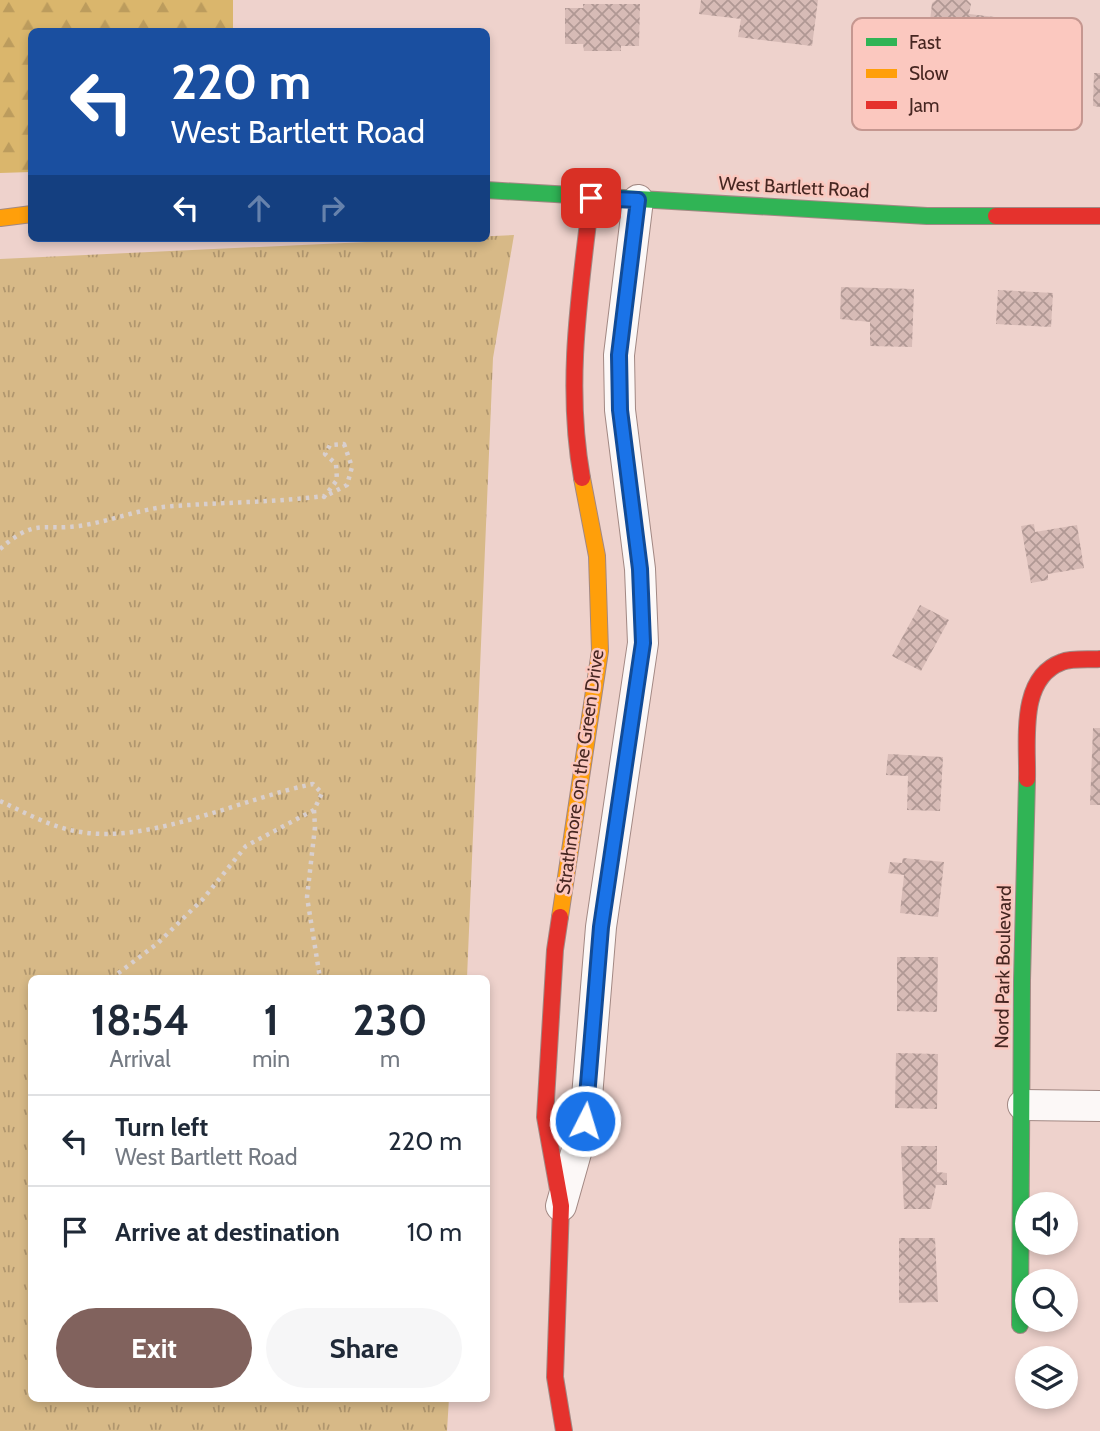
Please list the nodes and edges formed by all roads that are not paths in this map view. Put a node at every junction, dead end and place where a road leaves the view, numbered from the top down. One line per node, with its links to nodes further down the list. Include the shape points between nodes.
1 (490, 190): 2 (street, West Bartlett Road)
2 (591, 198): 3 (street, West Bartlett Road); 7 (street, Strathmore on the Green Drive)
3 (638, 200): 5 (street, West Bartlett Road, via 928,216); 8 (street, Strathmore on the Green Drive)
4 (28, 214): 6 (street)
5 (1100, 216)
6 (0, 218)
7 (574, 348): 8 (street); 10 (street, Strathmore on the Green Drive, via 575,432 597,555 600,651 555,950)
8 (619, 355): 11 (street, Strathmore on the Green Drive, via 620,410 640,569 643,643 601,927)
9 (1100, 659): 12 (street, Nord Park Boulevard, via 1063,661 1040,676 1030,707)
10 (547, 1072): 11 (street); 14 (street, Strathmore on the Green Drive, via 545,1117)
11 (590, 1076): 14 (street, Strathmore on the Green Drive, via 585,1121)
12 (1023, 1105): 13 (street); 15 (street, Nord Park Boulevard)
13 (1100, 1106)
14 (561, 1206): 16 (street, Strathmore on the Green Drive, via 555,1377)
15 (1021, 1269)
16 (564, 1431)

